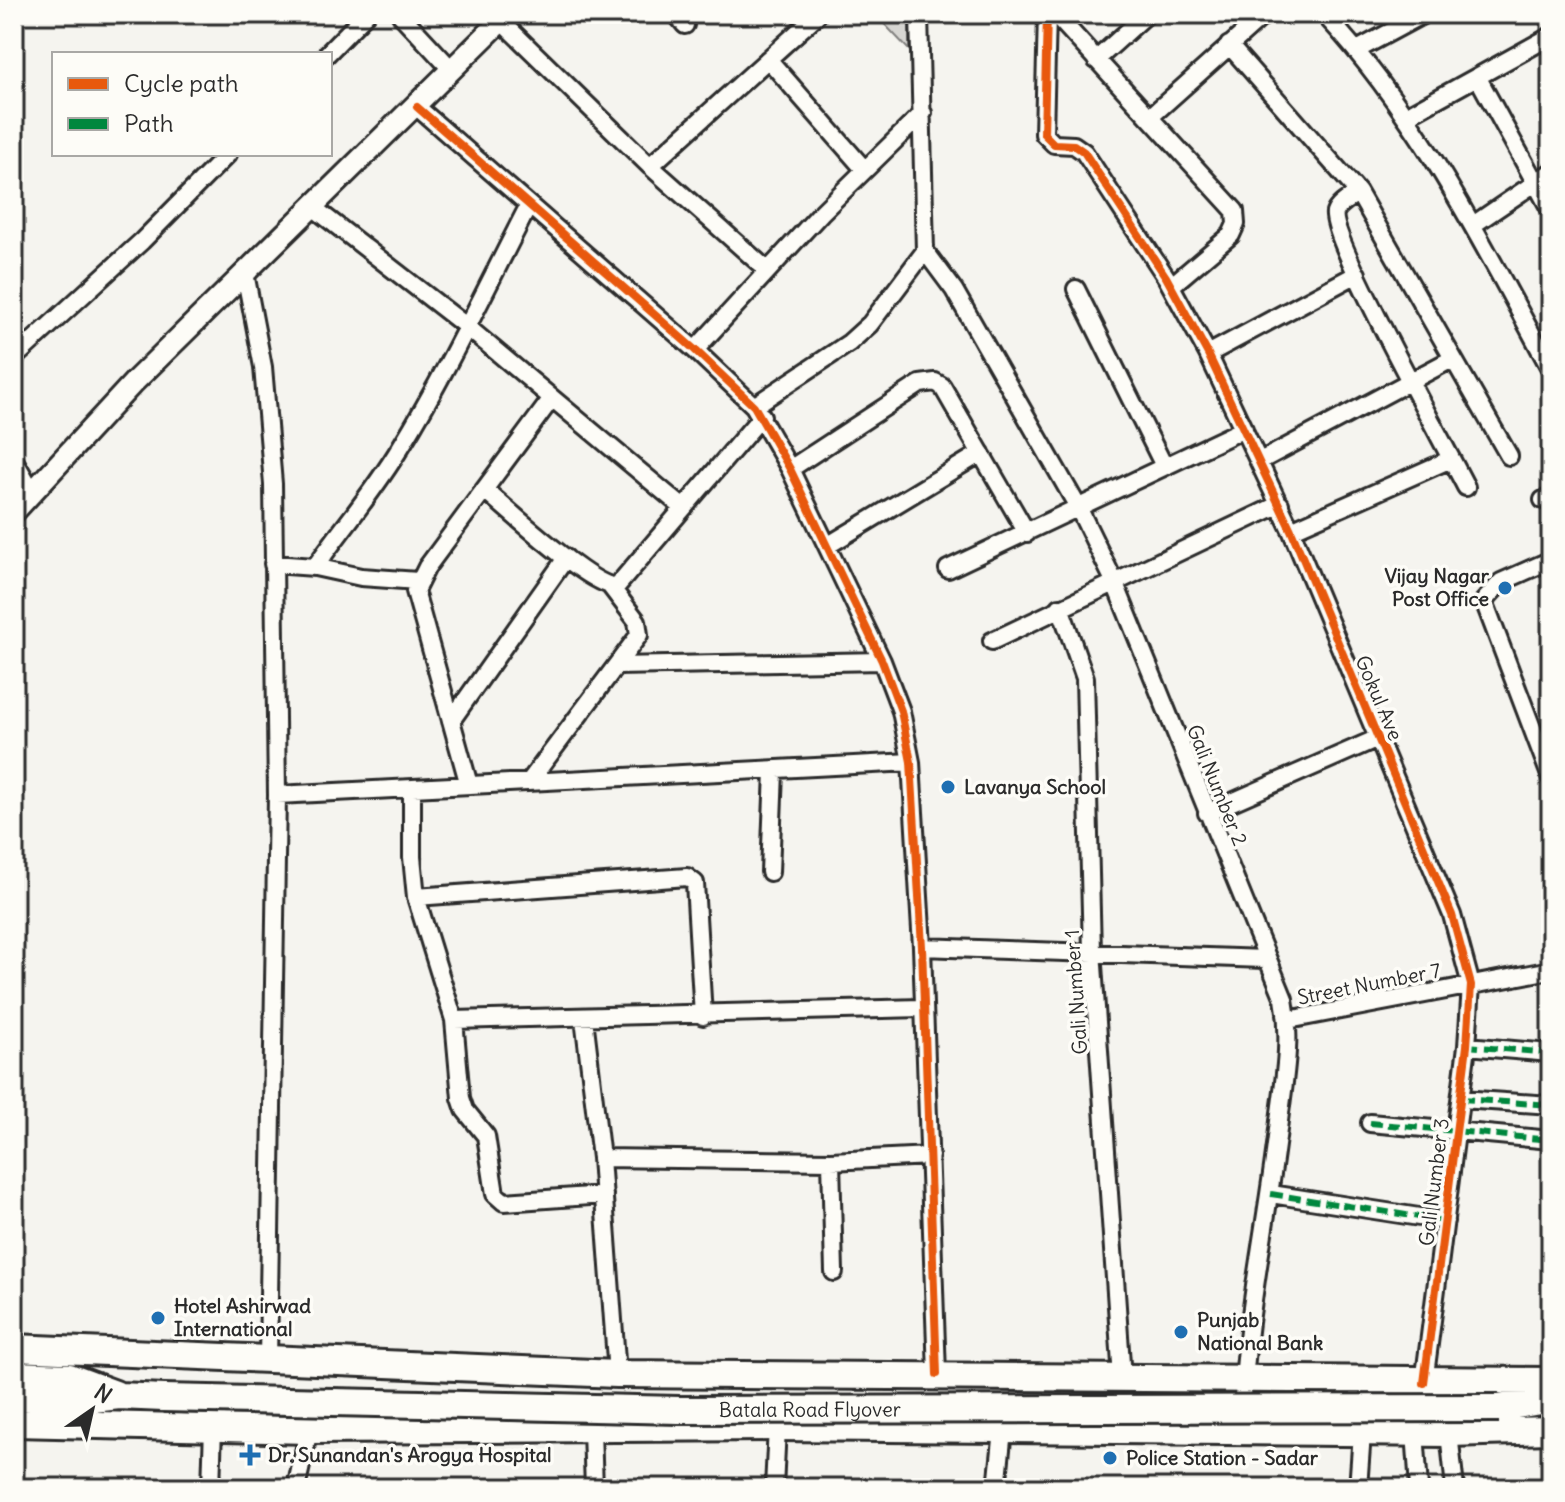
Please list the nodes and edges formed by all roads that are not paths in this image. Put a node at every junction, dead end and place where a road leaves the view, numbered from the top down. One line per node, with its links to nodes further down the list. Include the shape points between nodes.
1 (366, 14): 15 (street)
2 (400, 14): 18 (street)
3 (818, 14): 16 (street)
4 (919, 14): 21 (street)
5 (1047, 14): 38 (street, Gokul Ave, via 1044,134 1054,144 1074,145 1084,152)
6 (1055, 14): 17 (street)
7 (1147, 14): 17 (street)
8 (1265, 14): 13 (street)
9 (1324, 14): 14 (street)
10 (1424, 14): 14 (street)
11 (504, 17): 18 (street); 25 (street)
12 (1549, 43): 19 (street)
13 (1229, 45): 23 (street); 29 (street)
14 (1357, 50): 22 (street)
15 (329, 52)
16 (768, 59): 25 (street); 26 (street)
17 (1096, 60): 23 (street)
18 (452, 70): 20 (street)
19 (1478, 78): 22 (street); 28 (street)
20 (417, 107): 30 (street); 31 (street)
21 (923, 113): 26 (street); 34 (street)
22 (1406, 116): 33 (street)
23 (1150, 117): 38 (street, via 1237,217 1231,235)
24 (226, 156): 43 (street)
25 (650, 166): 35 (street)
26 (864, 169): 35 (street)
27 (1551, 172): 28 (street)
28 (1534, 184): 32 (street); 33 (street)
29 (1358, 192): 37 (street, via 1335,213); 44 (street)
30 (529, 205): 40 (street); 41 (street)
31 (314, 208): 36 (street); 40 (street)
32 (1551, 211)
33 (1473, 225): 45 (street)
34 (925, 251): 48 (street, via 870,324); 62 (street, Gali Number 2, via 954,290)
35 (767, 270): 41 (street)
36 (245, 273): 58 (street); 69 (street, via 269,416)
37 (1357, 274): 42 (street); 46 (street)
38 (1171, 286): 42 (street, Gokul Ave)
39 (1076, 289): 55 (street)
40 (466, 326): 47 (street); 70 (street, via 398,452)
41 (695, 350): 48 (street)
42 (1208, 354): 49 (street, Gokul Ave)
43 (14, 358)
44 (1452, 359): 46 (street); 51 (street)
45 (1551, 370)
46 (1409, 382): 52 (street); 54 (street)
47 (552, 398): 59 (street); 61 (street)
48 (758, 411): 56 (street); 61 (street)
49 (1244, 429): 54 (street, Gokul Ave); 55 (street)
50 (981, 453): 56 (street, via 942,386 928,382); 65 (street); 66 (street)
51 (1509, 456)
52 (1451, 459): 57 (street); 64 (street)
53 (14, 460): 58 (street)
54 (1260, 461): 60 (street, Gokul Ave)
55 (1164, 466): 62 (street)
56 (790, 469): 66 (street)
57 (1466, 487)
58 (32, 491): 63 (street)
59 (486, 491): 67 (street); 72 (street)
60 (1280, 504): 64 (street, Gokul Ave); 73 (street)
61 (681, 506): 74 (street, via 622,582)
62 (1078, 507): 65 (street); 73 (street, Gali Number 2)
63 (14, 512)
64 (1291, 530): 80 (street, Gokul Ave)
65 (1027, 533): 71 (street)
66 (827, 546): 77 (street)
67 (566, 558): 74 (street); 79 (street)
68 (1551, 560): 83 (street, via 1501,582 1484,601)
69 (273, 564): 70 (street); 87 (street)
70 (315, 567): 72 (street)
71 (948, 569)
72 (418, 581): 79 (street, via 415,598)
73 (1114, 581): 75 (street); 88 (street, Gali Number 2)
74 (611, 587): 78 (street, via 639,629)
75 (1060, 607): 76 (street); 92 (street, Gali Number 1, via 1085,678)
76 (992, 641)
77 (882, 661): 78 (street); 81 (street, via 901,711)
78 (616, 666): 84 (street)
79 (451, 721): 85 (street)
80 (1378, 738): 88 (street); 95 (street, Gokul Ave, via 1444,892)
81 (911, 762): 82 (street); 91 (street)
82 (774, 771): 84 (street); 89 (street)
83 (1551, 778)
84 (529, 782): 85 (street)
85 (469, 785): 86 (street)
86 (412, 789): 87 (street); 90 (street)
87 (277, 795): 117 (street)
88 (1207, 813): 93 (street, Gali Number 2)
89 (770, 872)
90 (416, 897): 97 (street, via 687,877 695,883); 99 (street)
91 (922, 947): 92 (street); 96 (street)
92 (1092, 951): 93 (street); 122 (street, Gali Number 1)
93 (1265, 959): 100 (street, Gali Number 2)
94 (1551, 970): 95 (street, Street Number 7)
95 (1471, 985): 100 (street, Street Number 7); 101 (street, Gali Number 3)
96 (922, 1008): 97 (street); 108 (street)
97 (703, 1016): 98 (street)
98 (584, 1018): 99 (street); 109 (street)
99 (454, 1020): 112 (street, via 461,1098 486,1136 497,1197 504,1202)
100 (1288, 1020): 111 (street, Gali Number 2)
101 (1467, 1046): 102 (street); 103 (street, Gali Number 3)
102 (1551, 1053)
103 (1461, 1099): 104 (street); 106 (street, Gali Number 3)
104 (1551, 1105)
105 (1370, 1123): 106 (street)
106 (1456, 1133): 107 (street); 113 (street, Gali Number 3)
107 (1551, 1140)
108 (930, 1156): 110 (street); 119 (street)
109 (601, 1158): 110 (street); 112 (street)
110 (831, 1161): 114 (street)
111 (1271, 1194): 113 (street); 123 (street, Gali Number 2)
112 (604, 1195): 118 (street)
113 (1445, 1221): 125 (street, Gali Number 3)
114 (834, 1272)
115 (14, 1348): 116 (main road)
116 (41, 1349): 117 (main road); 121 (main road)
117 (268, 1360): 118 (main road)
118 (617, 1374): 119 (main road)
119 (937, 1374): 122 (main road)
120 (14, 1375): 121 (main road)
121 (41, 1377): 127 (main road, via 69,1377)
122 (1122, 1378): 123 (main road)
123 (1243, 1380): 125 (main road); 138 (street, Gali Number 2)
124 (1551, 1381): 125 (main road)
125 (1424, 1383)
126 (14, 1396): 127 (main road, via 76,1401)
127 (119, 1396): 129 (main road, Batala Road Flyover, bridge, via 679,1410)
128 (1551, 1399): 129 (main road, Batala Road Flyover)
129 (1499, 1408): 130 (main road, Batala Road Flyover)
130 (1551, 1416)
131 (14, 1423): 132 (main road)
132 (213, 1427): 134 (main road); 142 (street)
133 (777, 1427): 135 (main road); 137 (main road); 145 (street)
134 (309, 1430): 137 (main road); 143 (street)
135 (1003, 1430): 138 (main road); 146 (street)
136 (1551, 1430): 141 (main road)
137 (592, 1431): 144 (street)
138 (1241, 1432): 140 (main road)
139 (1415, 1432): 140 (main road); 141 (main road); 148 (street)
140 (1362, 1433): 147 (street)
141 (1449, 1433): 149 (street)
142 (211, 1488)
143 (296, 1488)
144 (594, 1488)
145 (774, 1488)
146 (997, 1488)
147 (1358, 1488)
148 (1419, 1488)
149 (1455, 1488)

